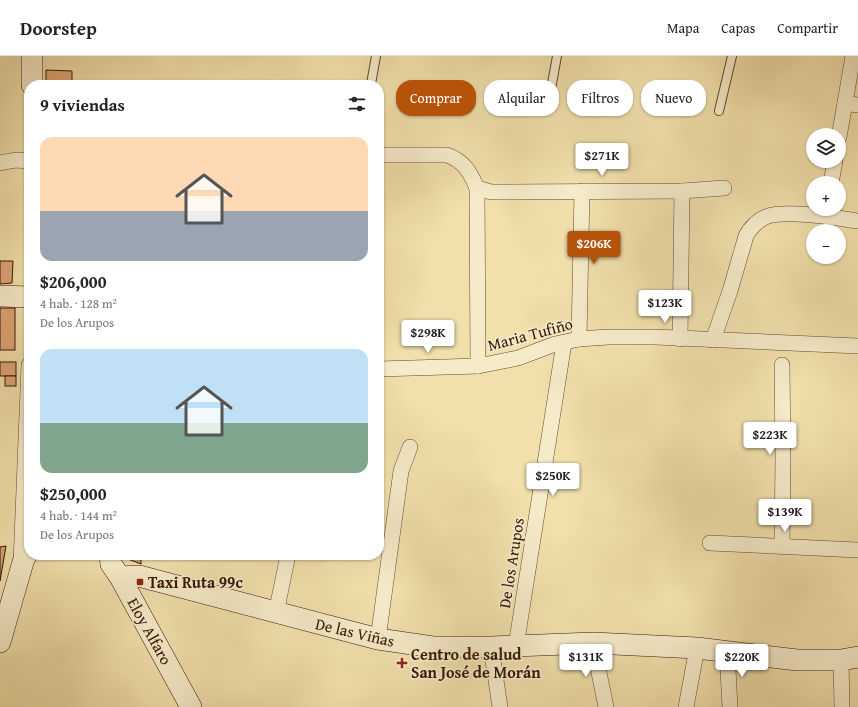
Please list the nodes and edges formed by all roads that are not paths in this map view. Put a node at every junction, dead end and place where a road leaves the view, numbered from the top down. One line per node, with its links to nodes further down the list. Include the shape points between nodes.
1 (32, 56): 6 (street)
2 (376, 56): 7 (lane)
3 (557, 56): 8 (lane)
4 (732, 56): 10 (lane)
5 (853, 56): 9 (street)
6 (32, 80)
7 (372, 80)
8 (553, 80)
9 (852, 104): 11 (street)
10 (720, 110)
11 (843, 128)
12 (384, 155): 15 (street, via 448,155 457,158 472,176)
13 (24, 161): 14 (street)
14 (0, 163)
15 (477, 188): 17 (street, via 491,192); 30 (street)
16 (724, 188): 18 (street)
17 (582, 191): 18 (street); 24 (street)
18 (682, 191): 25 (street)
19 (806, 214): 26 (street, via 770,216 752,227 744,241)
20 (837, 216): 21 (street)
21 (858, 222)
22 (0, 296): 23 (street)
23 (24, 297)
24 (579, 339): 25 (street, Maria Tufiño); 27 (street, Maria Tufiño)
25 (680, 339): 26 (street, Maria Tufiño)
26 (713, 340): 28 (street, Maria Tufiño)
27 (564, 343): 30 (street, Maria Tufiño, via 554,344 518,358); 44 (street, De los Arupos)
28 (858, 346)
29 (782, 365): 34 (street)
30 (478, 366): 31 (street, Maria Tufiño)
31 (384, 369)
32 (410, 447): 42 (street, via 401,471)
33 (710, 543): 34 (street)
34 (782, 546): 35 (street)
35 (858, 550)
36 (25, 560): 41 (street)
37 (111, 560): 39 (street, Eloy Alfaro)
38 (287, 560): 40 (street)
39 (120, 577): 40 (street, De las Viñas, via 139,576); 49 (street, Eloy Alfaro)
40 (276, 613): 42 (street, De las Viñas)
41 (1, 634)
42 (378, 639): 45 (street, De las Viñas, via 433,646)
43 (593, 643): 44 (street, De las Viñas); 46 (street, De las Viñas); 51 (street)
44 (516, 646): 45 (street, De las Viñas)
45 (491, 647): 50 (street)
46 (697, 648): 47 (street, De las Viñas); 52 (street)
47 (727, 651): 48 (street, De las Viñas, via 797,660); 53 (street)
48 (850, 658): 54 (street)
49 (191, 707)
50 (500, 707)
51 (606, 707)
52 (686, 707)
53 (730, 707)
54 (842, 707)

